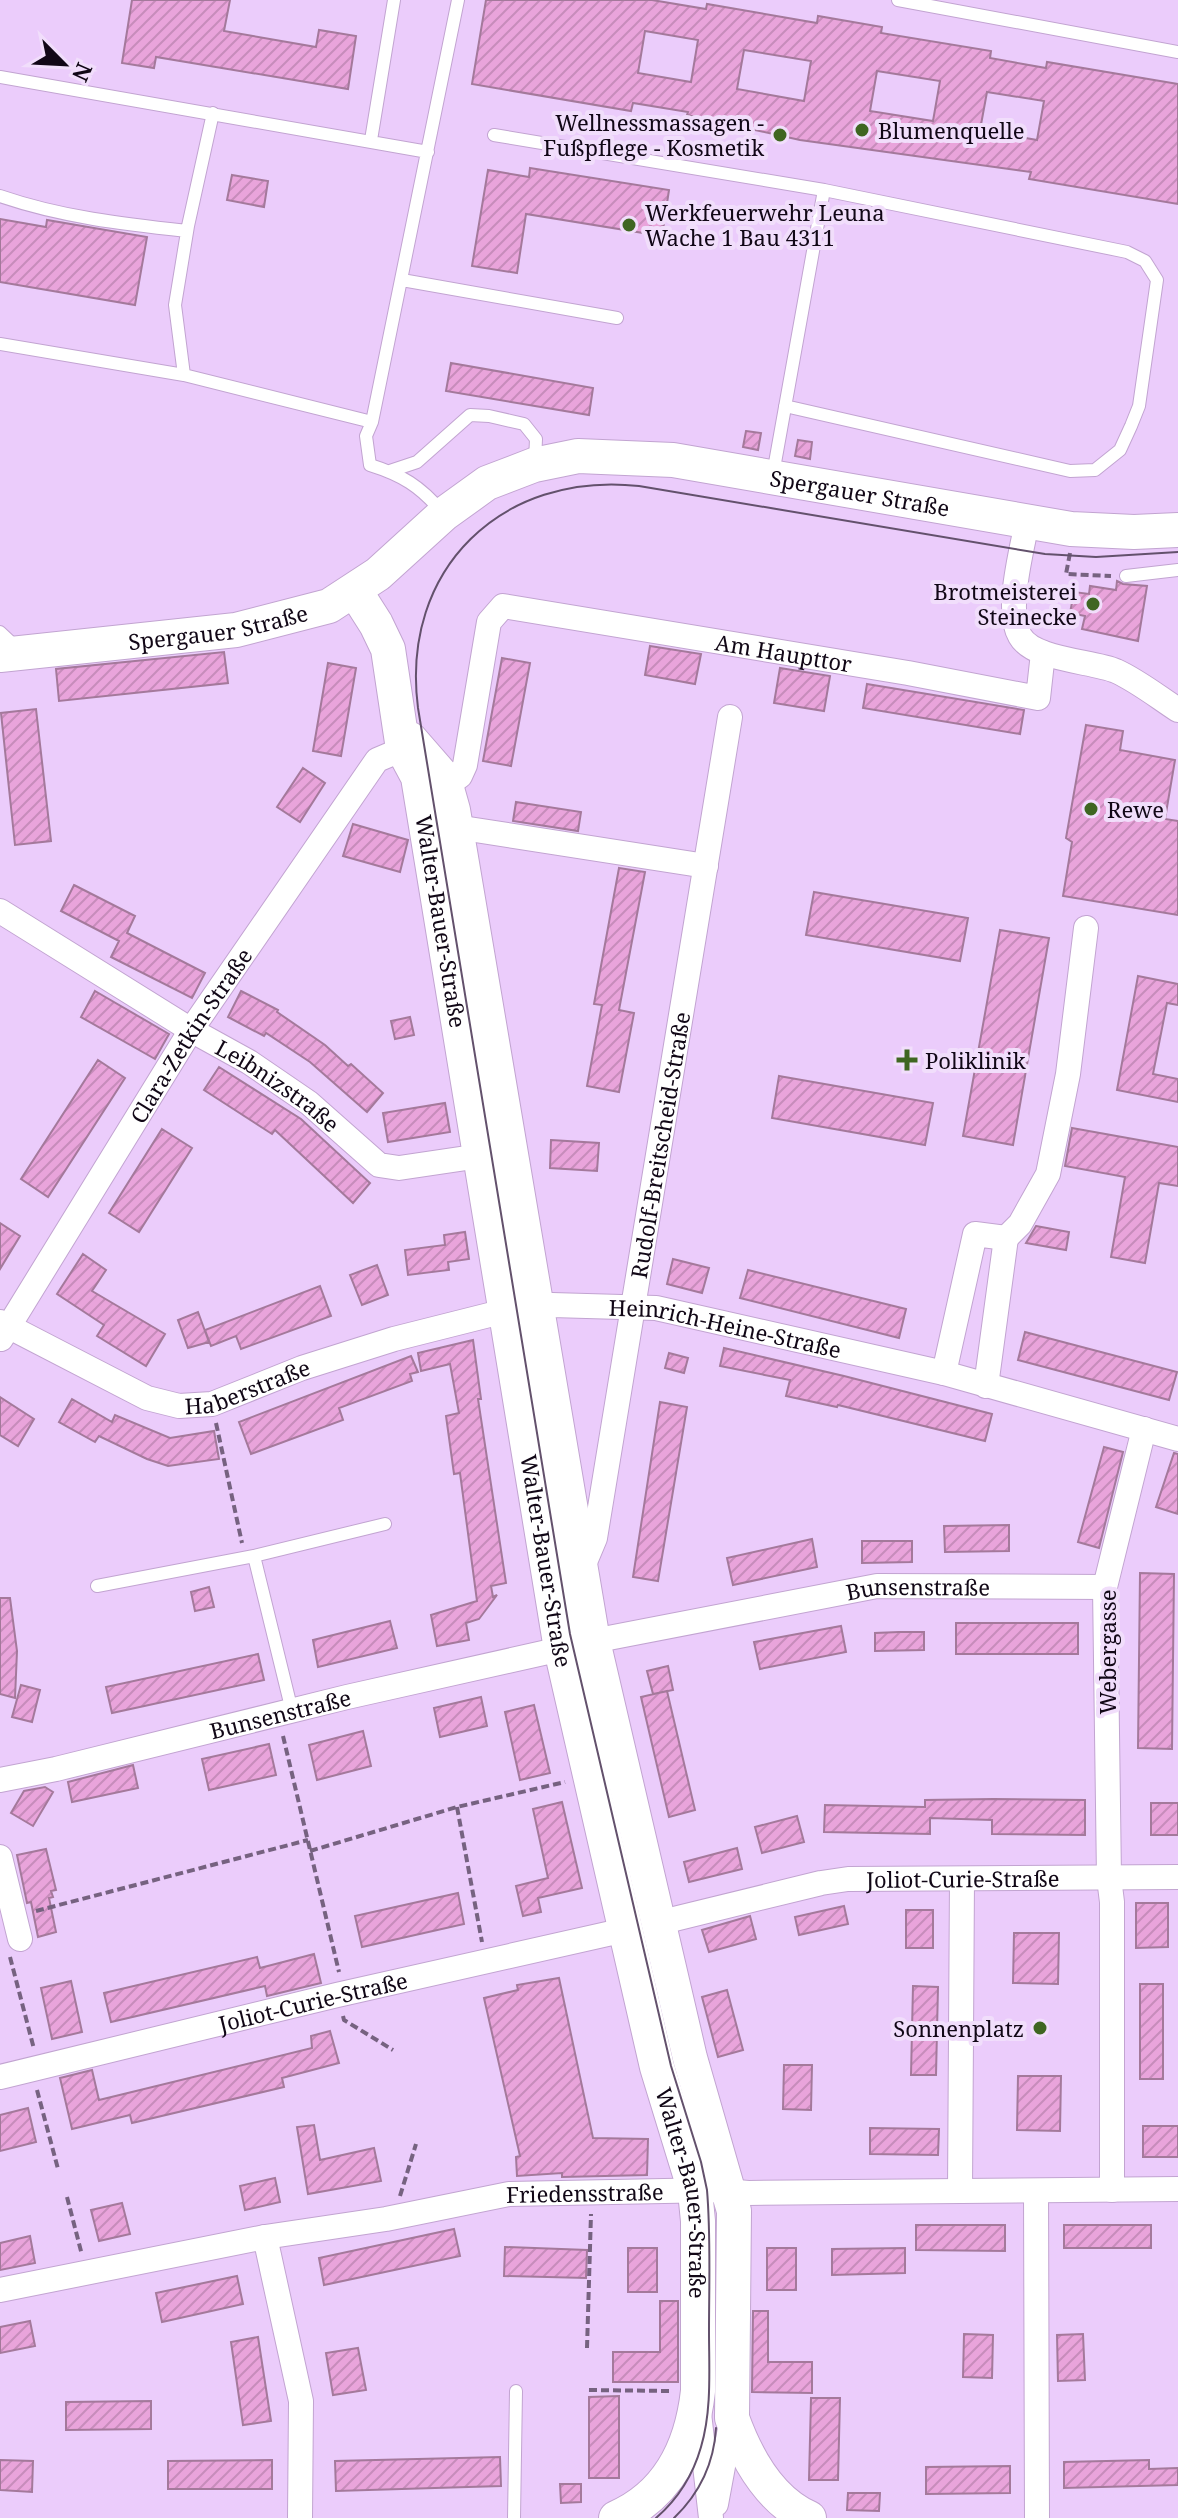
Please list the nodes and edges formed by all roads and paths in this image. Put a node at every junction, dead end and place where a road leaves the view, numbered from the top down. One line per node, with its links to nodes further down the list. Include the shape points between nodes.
1 (394, 0): 8 (lane)
2 (458, 0): 9 (lane)
3 (898, 0): 4 (lane)
4 (1178, 52)
5 (0, 77): 6 (lane)
6 (213, 113): 8 (lane); 12 (lane)
7 (494, 135): 10 (lane)
8 (371, 140): 9 (lane)
9 (428, 152): 13 (lane)
10 (824, 190): 17 (lane); 17 (lane, via 1127,252 1145,261 1157,280 1139,406 1120,450 1095,470 1070,471)
11 (0, 196): 12 (lane, via 38,209)
12 (187, 231): 16 (lane, via 175,305)
13 (402, 280): 14 (lane); 18 (lane)
14 (617, 318)
15 (0, 344): 16 (lane)
16 (184, 375): 18 (lane)
17 (785, 406): 21 (lane)
18 (372, 422): 20 (lane, via 366,436 370,465)
19 (537, 464): 20 (lane, via 536,439 524,424 470,415 417,462); 21 (street, Spergauer Straße, via 619,456); 22 (street, Spergauer Straße, via 487,483)
20 (390, 471): 22 (lane, via 422,489)
21 (772, 477): 23 (street, Spergauer Straße)
22 (444, 514): 28 (street, Spergauer Straße)
23 (1027, 522): 24 (street, Spergauer Straße); 31 (street, via 1014,617 1021,639)
24 (1074, 529): 25 (street, Spergauer Straße); 27 (path, via 1066,574)
25 (1178, 530)
26 (1178, 570): 27 (lane)
27 (1126, 576)
28 (355, 591): 30 (street, Spergauer Straße, via 329,606 236,630); 34 (street, Walter-Bauer-Straße, via 388,649)
29 (489, 622): 31 (street, Am Haupttor, via 503,606 1038,698); 35 (street, Walter-Bauer-Straße)
30 (7, 647)
31 (1043, 653): 32 (street, via 1114,671)
32 (1178, 710)
33 (730, 717): 37 (street, Rudolf-Breitscheid-Straße)
34 (402, 738): 35 (street, Walter-Bauer-Straße, via 444,778); 40 (street, Clara-Zetkin-Straße, via 377,760); 41 (street, Walter-Bauer-Straße, via 418,777)
35 (456, 775): 36 (street, Walter-Bauer-Straße)
36 (456, 827): 37 (street); 44 (street, Walter-Bauer-Straße)
37 (706, 866): 43 (street, Rudolf-Breitscheid-Straße)
38 (0, 911): 40 (street, Leibnizstraße)
39 (1086, 928): 42 (street, via 1068,1074 1048,1174 1020,1224)
40 (191, 1030): 41 (street, Leibnizstraße, via 309,1103 379,1165 399,1168); 45 (street, Clara-Zetkin-Straße)
41 (480, 1156): 44 (street, Walter-Bauer-Straße)
42 (1006, 1238): 46 (street, via 975,1234); 47 (street)
43 (633, 1305): 44 (street, Heinrich-Heine-Straße); 46 (street, Heinrich-Heine-Straße); 53 (street, Rudolf-Breitscheid-Straße, via 595,1538)
44 (521, 1309): 48 (street, Haberstraße, via 394,1339); 53 (street, Walter-Bauer-Straße); 56 (street, Walter-Bauer-Straße)
45 (3, 1330): 48 (street, Haberstraße, via 147,1398 179,1406)
46 (944, 1373): 47 (street, Heinrich-Heine-Straße)
47 (986, 1386): 49 (street, Heinrich-Heine-Straße)
48 (212, 1404): 52 (path)
49 (1144, 1429): 50 (street, Heinrich-Heine-Straße); 55 (street, Webergasse)
50 (1178, 1439)
51 (385, 1524): 52 (lane)
52 (250, 1556): 54 (lane); 57 (lane)
53 (580, 1572): 56 (street, Walter-Bauer-Straße)
54 (97, 1586)
55 (1105, 1587): 56 (street, Bunsenstraße, via 877,1586); 65 (street, Webergasse)
56 (577, 1645): 57 (street, Bunsenstraße); 58 (street, Walter-Bauer-Straße); 67 (street, Walter-Bauer-Straße)
57 (285, 1713): 59 (street, Bunsenstraße); 61 (path)
58 (590, 1776): 60 (path); 69 (street, Walter-Bauer-Straße)
59 (0, 1780)
60 (457, 1807): 62 (path); 70 (path)
61 (308, 1840): 62 (path); 68 (path)
62 (310, 1851): 71 (path)
63 (0, 1857): 68 (street)
64 (1178, 1877): 65 (street, Joliot-Curie-Straße)
65 (1109, 1878): 66 (street, Joliot-Curie-Straße); 79 (street)
66 (962, 1879): 67 (street, Joliot-Curie-Straße, via 821,1883); 81 (street)
67 (658, 1923): 78 (street, Walter-Bauer-Straße, via 690,2058)
68 (17, 1928): 73 (path, via 7,1946)
69 (625, 1930): 70 (street, Joliot-Curie-Straße); 80 (street, Walter-Bauer-Straße, via 657,2067)
70 (486, 1962): 71 (street, Joliot-Curie-Straße)
71 (340, 1995): 72 (path, via 344,2020); 73 (street, Joliot-Curie-Straße)
72 (393, 2050)
73 (35, 2068): 74 (street, Joliot-Curie-Straße); 76 (path)
74 (0, 2077)
75 (416, 2144): 85 (path, via 399,2203 384,2206)
76 (58, 2169)
77 (1178, 2189): 79 (street, Friedensstraße)
78 (730, 2190): 80 (street, Friedensstraße); 81 (street, Friedensstraße); 93 (street, Walter-Bauer-Straße, via 735,2237)
79 (1112, 2190): 82 (street, Friedensstraße)
80 (695, 2191): 83 (street, Friedensstraße); 92 (street, Walter-Bauer-Straße)
81 (960, 2191): 82 (street, Friedensstraße)
82 (1036, 2191): 99 (street)
83 (591, 2192): 85 (street, Friedensstraße, via 509,2194); 89 (path)
84 (67, 2197): 87 (path)
85 (386, 2219): 86 (street, Friedensstraße)
86 (265, 2237): 87 (street, Friedensstraße); 94 (street, via 301,2401)
87 (86, 2273): 88 (street, Friedensstraße)
88 (0, 2290)
89 (587, 2348)
90 (589, 2390): 92 (path)
91 (516, 2391): 95 (lane)
92 (698, 2391): 96 (street, Walter-Bauer-Straße, via 675,2469 648,2498); 97 (street)
93 (732, 2418): 97 (street); 98 (street, via 755,2468 796,2512)
94 (300, 2518)
95 (514, 2518)
96 (616, 2518)
97 (712, 2518)
98 (809, 2518)
99 (1037, 2518)

